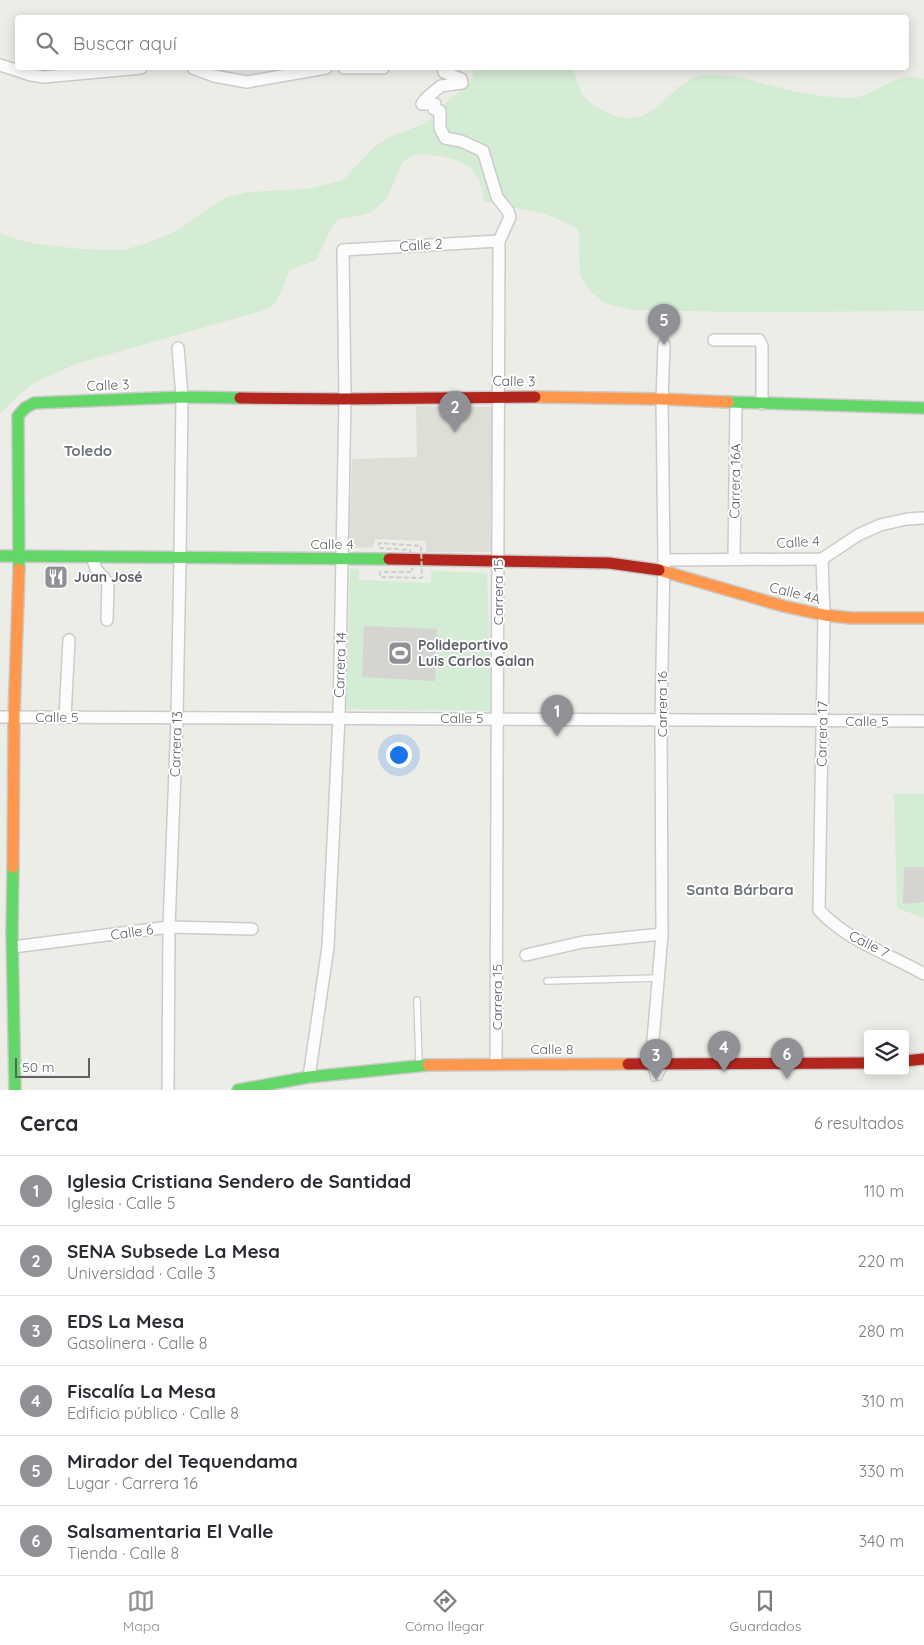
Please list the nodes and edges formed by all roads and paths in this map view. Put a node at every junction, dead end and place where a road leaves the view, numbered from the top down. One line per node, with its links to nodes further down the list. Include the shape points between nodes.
1 (0, 65): 2 (street)
2 (15, 70)
3 (16, 70): 4 (street, via 44,77)
4 (119, 70)
5 (198, 70): 6 (street, via 247,82)
6 (315, 70)
7 (444, 70): 8 (street, via 461,79 462,83 440,86 422,104 433,103 434,109 440,111 440,128 445,138 483,151 497,197 510,216)
8 (499, 241): 9 (street, Calle 2); 13 (street, Carrera 15)
9 (343, 250): 15 (street, Carrera 14)
10 (714, 340): 18 (street, via 759,340 762,346)
11 (664, 345): 16 (street, Carrera 16)
12 (178, 348): 14 (street, Carrera 13)
13 (499, 396): 15 (street, Calle 3); 16 (street, Calle 3); 29 (street, Carrera 15)
14 (182, 397): 15 (street, Calle 3); 23 (street, Calle 3, via 34,403 24,408 18,416); 25 (street, Carrera 13)
15 (345, 399): 26 (street, Carrera 14)
16 (662, 399): 17 (street, Calle 3); 30 (street, Carrera 16)
17 (736, 403): 18 (street, Calle 3); 27 (street, Carrera 16A)
18 (762, 404): 19 (street, Calle 3)
19 (924, 408)
20 (924, 518): 28 (street, Calle 4, via 880,525)
21 (410, 554): 31 (path, bridge, via 410,550 379,548 379,544 421,546 422,578 380,577 380,572 412,572)
22 (0, 556): 23 (street, Calle 4)
23 (19, 556): 24 (street, Calle 4); 37 (street)
24 (92, 557): 25 (street, Calle 4); 34 (street, via 96,569 108,583)
25 (180, 557): 26 (street, Calle 4); 40 (street, Carrera 13)
26 (343, 559): 29 (street, Calle 4); 39 (street, Carrera 14)
27 (734, 559): 28 (street, Calle 4); 30 (street, Calle 4)
28 (822, 559): 32 (street, Carrera 17)
29 (498, 560): 30 (street, Calle 4); 41 (street, Carrera 15)
30 (663, 566): 32 (street, Calle 4A, via 783,606); 42 (street, Carrera 16)
31 (412, 568)
32 (824, 615): 33 (street, Calle 4A); 43 (street, Carrera 17)
33 (924, 618)
34 (107, 620)
35 (69, 640): 38 (street)
36 (0, 717): 37 (street, Calle 5)
37 (14, 717): 38 (street, Calle 5); 48 (street)
38 (66, 717): 40 (street, Calle 5)
39 (339, 717): 40 (street, Calle 5); 41 (street, Calle 5); 63 (street, Carrera 14, via 328,947)
40 (177, 718): 46 (street, Carrera 13)
41 (498, 718): 42 (street, Calle 5); 59 (street, Carrera 15)
42 (661, 719): 43 (street, Calle 5); 49 (street, Carrera 16)
43 (822, 720): 44 (street, Calle 5); 45 (street, Carrera 17)
44 (924, 721)
45 (819, 910): 52 (street, Calle 7, via 846,932)
46 (169, 926): 47 (street, Calle 6); 50 (street, Calle 6); 65 (street, Carrera 13)
47 (252, 929)
48 (6, 934): 50 (street)
49 (662, 934): 51 (street, via 583,942); 53 (street, Carrera 16)
50 (12, 948): 64 (street)
51 (526, 955)
52 (924, 974)
53 (658, 978): 54 (lane); 60 (street, Carrera 16)
54 (547, 980)
55 (417, 1000): 62 (lane)
56 (924, 1059): 57 (street)
57 (909, 1060)
58 (864, 1063): 61 (street, Calle 8)
59 (496, 1064): 60 (street, Calle 8); 62 (street, Calle 8)
60 (651, 1064): 61 (street, Calle 8); 61 (lane, via 656,1077)
61 (665, 1064)
62 (420, 1065): 63 (street, Calle 8)
63 (309, 1077): 66 (street, Calle 8)
64 (15, 1090)
65 (168, 1090)
66 (238, 1090)

